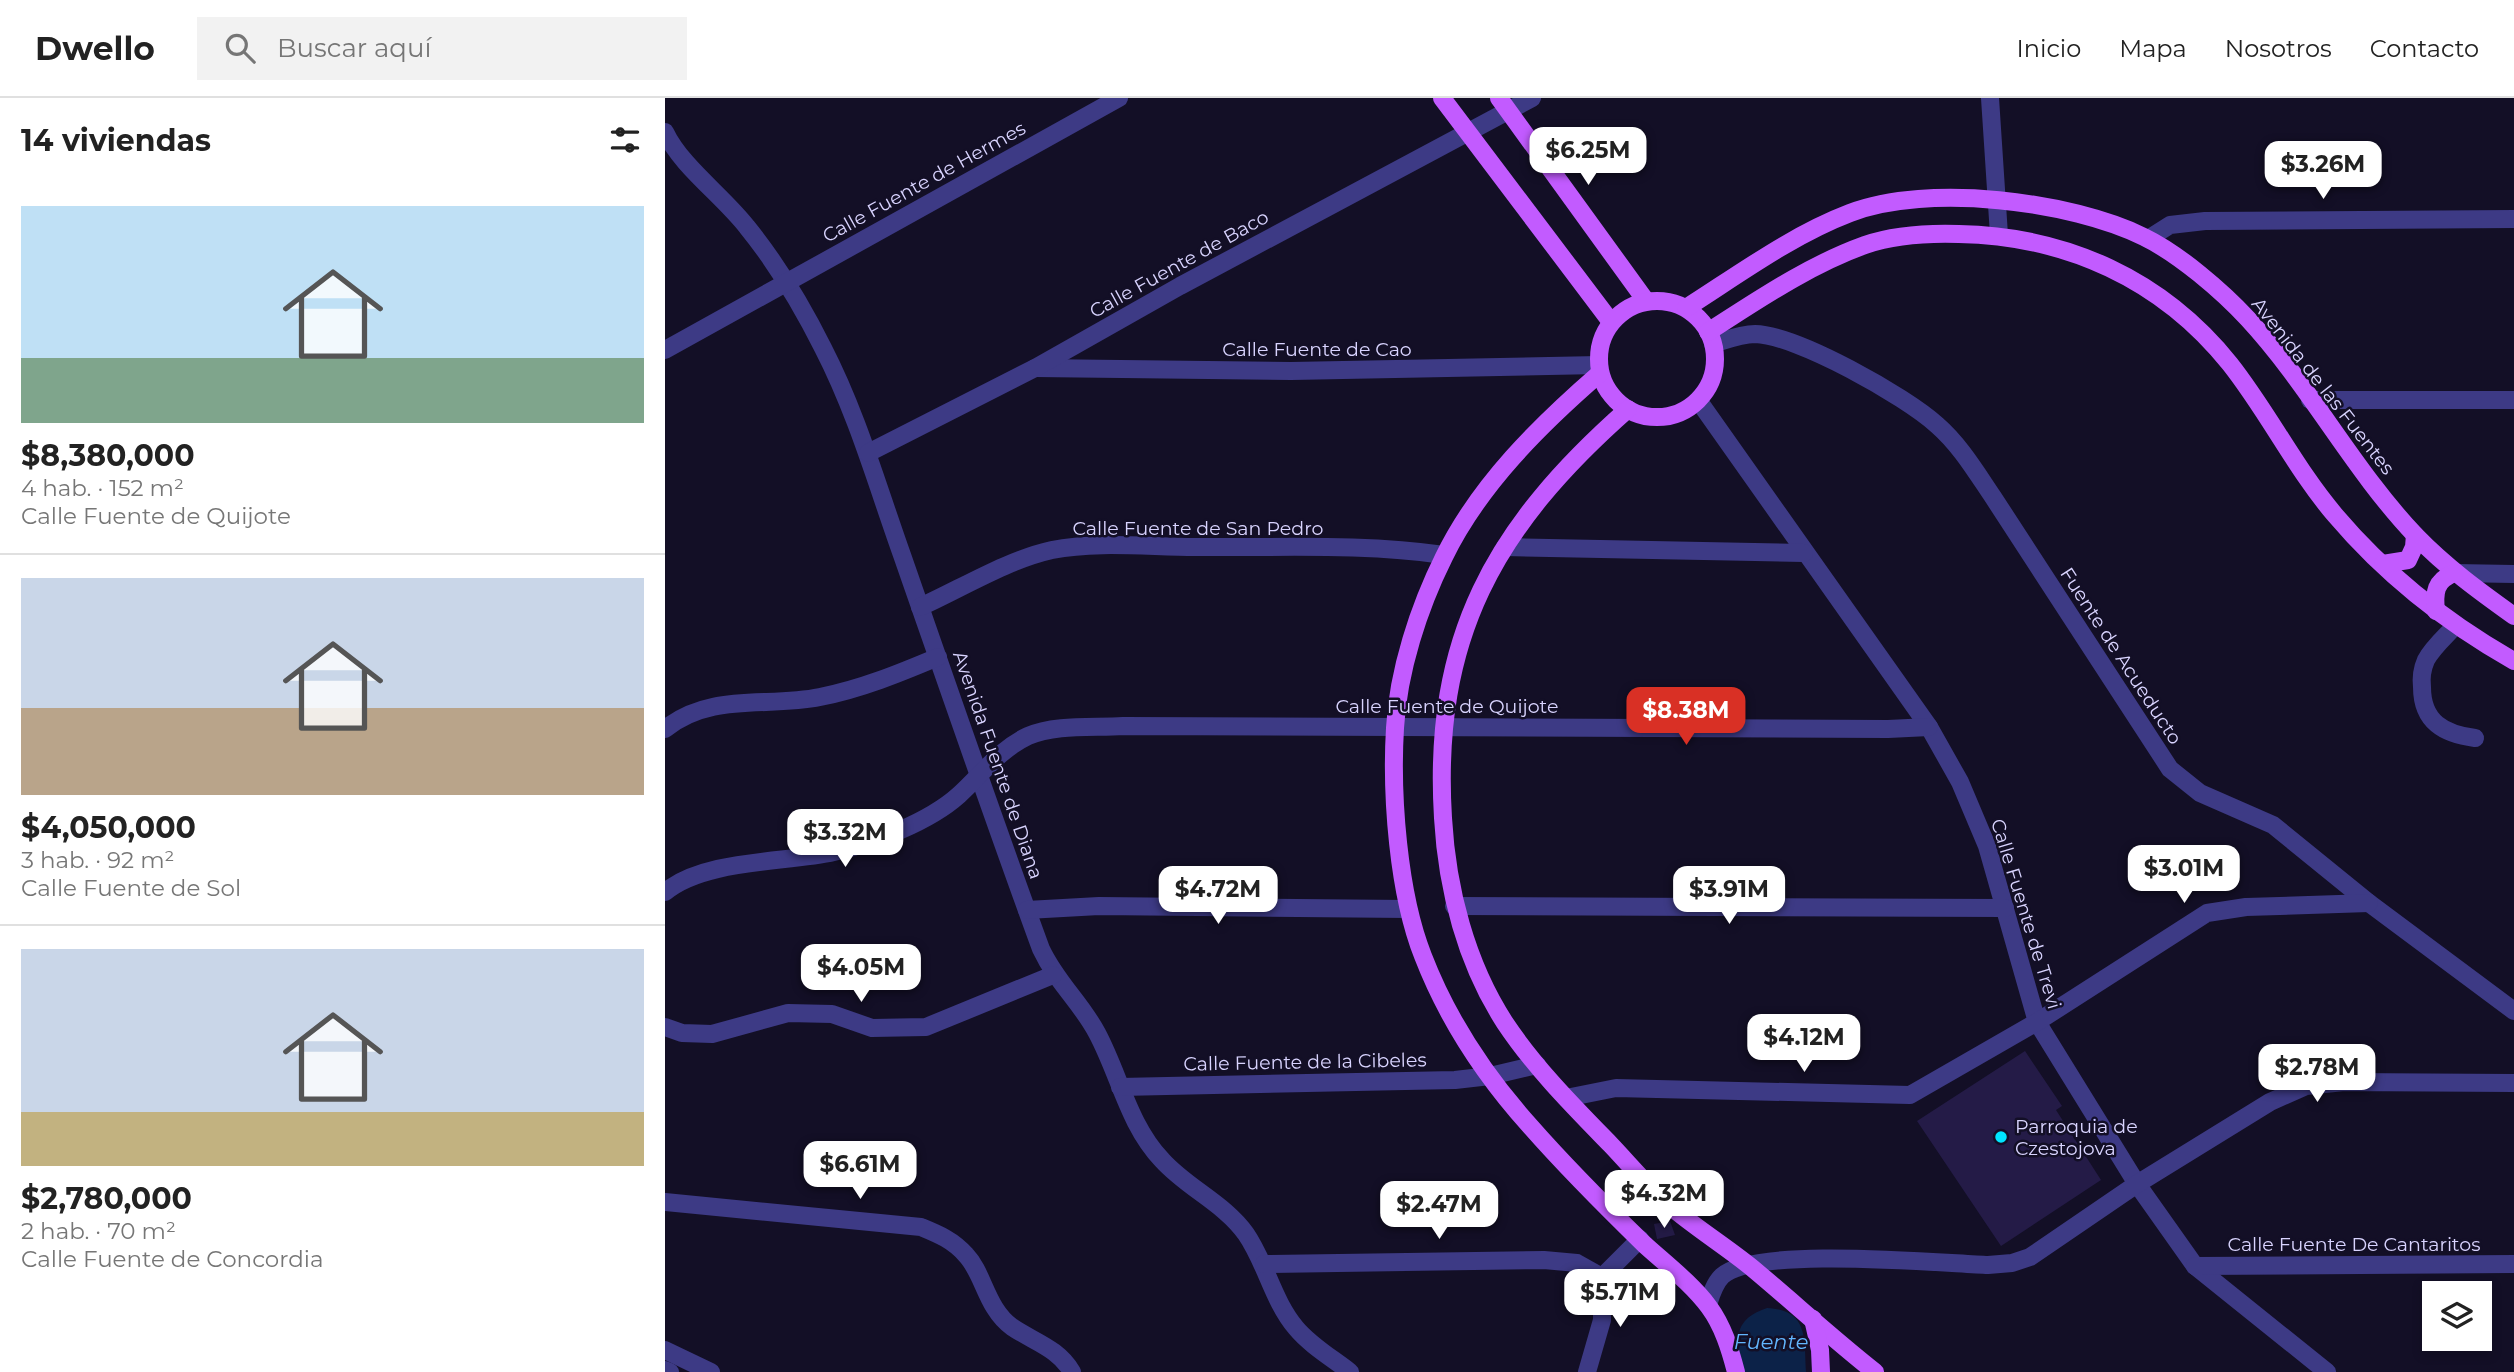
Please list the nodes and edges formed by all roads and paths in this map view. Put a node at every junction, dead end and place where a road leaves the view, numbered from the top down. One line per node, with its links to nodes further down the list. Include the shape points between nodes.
1 (1119, 98): 13 (street, Calle Fuente de Hermes)
2 (1442, 98): 7 (main road)
3 (1532, 98): 5 (street, Calle Fuente de Baco)
4 (1990, 98): 9 (street)
5 (1504, 104): 7 (street, Calle Fuente de Baco); 14 (main road)
6 (665, 132): 8 (street, Avenida Fuente de Diana)
7 (1467, 133): 16 (main road); 19 (street, Calle Fuente de Baco)
8 (669, 150): 13 (street, Avenida Fuente de Diana, via 715,189)
9 (1997, 201): 11 (street); 12 (main road, Avenida de las Fuentes, via 2077,212); 15 (main road, Avenida de las Fuentes, via 1901,201 1851,212)
10 (2514, 219): 12 (street, via 2205,221 2170,225)
11 (1999, 235): 17 (main road, via 1940,233 1866,245 1795,277); 30 (main road, via 2076,252 2114,268 2181,315 2229,362 2335,515)
12 (2148, 239): 22 (main road, Avenida de las Fuentes, via 2248,319)
13 (786, 282): 18 (street, Calle Fuente de Hermes); 25 (street, Avenida Fuente de Diana, via 823,348)
14 (1646, 301): 15 (main road); 16 (main road)
15 (1686, 308): 17 (main road)
16 (1611, 322): 20 (main road, via 1604,335)
17 (1711, 338): 21 (main road, via 1713,374); 46 (street, Fuente de Acueducto, via 1770,337 1837,363 1936,424 1993,497 2170,769 2200,793 2273,825)
18 (665, 350)
19 (1035, 368): 20 (street, Calle Fuente de Cao); 25 (street, Calle Fuente de Baco)
20 (1600, 369): 24 (main road, via 1611,394); 29 (main road, via 1521,449)
21 (1698, 400): 24 (main road, via 1686,409 1657,417); 28 (street, Calle Fuente de Trevi)
22 (2310, 400): 23 (street); 26 (main road, Avenida de las Fuentes)
23 (2514, 400)
24 (1627, 409): 27 (main road, via 1550,484)
25 (868, 453): 33 (street, Avenida Fuente de Diana)
26 (2415, 535): 30 (main road, via 2408,560); 31 (main road, Avenida de las Fuentes)
27 (1505, 547): 28 (street); 40 (main road, via 1461,638)
28 (1804, 553): 41 (street, Calle Fuente de Trevi)
29 (1444, 555): 33 (street, Calle Fuente de San Pedro, via 1310,548 1108,546 1052,551); 39 (main road, via 1415,633)
30 (2383, 564): 34 (main road)
31 (2453, 573): 32 (street); 34 (main road, via 2439,581); 35 (main road, Avenida de las Fuentes)
32 (2514, 573)
33 (920, 607): 37 (street, Avenida Fuente de Diana)
34 (2437, 611): 36 (main road)
35 (2514, 616)
36 (2455, 626): 38 (main road); 43 (street, via 2425,661 2421,692 2435,726)
37 (938, 657): 42 (street, via 884,679 819,697 703,707); 44 (street, Avenida Fuente de Diana)
38 (2514, 661)
39 (1395, 726): 40 (street, Calle Fuente de Quijote); 44 (street, Calle Fuente de Quijote, via 1061,730 1028,736); 49 (main road, via 1400,848)
40 (1442, 727): 41 (street, Calle Fuente de Quijote); 47 (main road, via 1445,853)
41 (1929, 727): 48 (street, Calle Fuente de Trevi, via 1960,782 1987,846)
42 (665, 729)
43 (2475, 738)
44 (979, 773): 45 (street, Calle Fuente de Quijote, via 935,814 904,828 836,852 712,871); 50 (street, Avenida Fuente de Diana)
45 (665, 892)
46 (2369, 903): 52 (street, Fuente de Acueducto); 53 (street, via 2246,907 2207,913)
47 (1454, 906): 48 (street); 55 (main road, via 1504,1022)
48 (2005, 908): 53 (street, Calle Fuente de Trevi)
49 (1408, 909): 50 (street, via 1099,905); 56 (main road, via 1422,955 1450,1015)
50 (1027, 910): 51 (street, Avenida Fuente de Diana)
51 (1053, 975): 54 (street, via 926,1027 907,1030 872,1028 832,1014 788,1013 712,1034); 58 (street, Avenida Fuente de Diana, via 1086,1014)
52 (2514, 1011)
53 (2037, 1022): 59 (street, via 1909,1096 1615,1088); 60 (street, Calle Fuente de Trevi)
54 (665, 1027)
55 (1537, 1065): 56 (street, Calle Fuente de la Cibeles); 59 (main road)
56 (1490, 1076): 58 (street, Calle Fuente de la Cibeles); 62 (main road, via 1530,1126)
57 (2514, 1083): 60 (street, via 2306,1086 2270,1102)
58 (1120, 1087): 63 (street, Avenida Fuente de Diana, via 1135,1123 1154,1151 1182,1180 1229,1215)
59 (1566, 1098): 65 (main road, via 1668,1205)
60 (2137, 1184): 65 (street, via 2030,1256 2012,1263 1787,1259); 66 (street, Calle Fuente de Trevi)
61 (665, 1202): 74 (street, via 921,1227 947,1238 969,1256 992,1304 1011,1326 1054,1351)
62 (1640, 1239): 67 (street); 68 (main road)
63 (1264, 1264): 67 (street, via 1544,1260 1577,1263); 75 (street, Avenida Fuente de Diana, via 1297,1329)
64 (2514, 1264): 66 (street, Calle Fuente De Cantaritos)
65 (1748, 1265): 68 (street, via 1721,1277); 69 (main road)
66 (2195, 1266): 80 (street, Calle Fuente de Trevi)
67 (1602, 1277): 76 (street, via 1602,1320)
68 (1708, 1305): 77 (main road, via 1729,1345)
69 (1813, 1319): 78 (main road); 79 (main road)
70 (665, 1350): 73 (street)
71 (665, 1370): 72 (street)
72 (670, 1372)
73 (711, 1372)
74 (1072, 1372)
75 (1350, 1372)
76 (1587, 1372)
77 (1736, 1372)
78 (1821, 1372)
79 (1875, 1372)
80 (2327, 1372)

